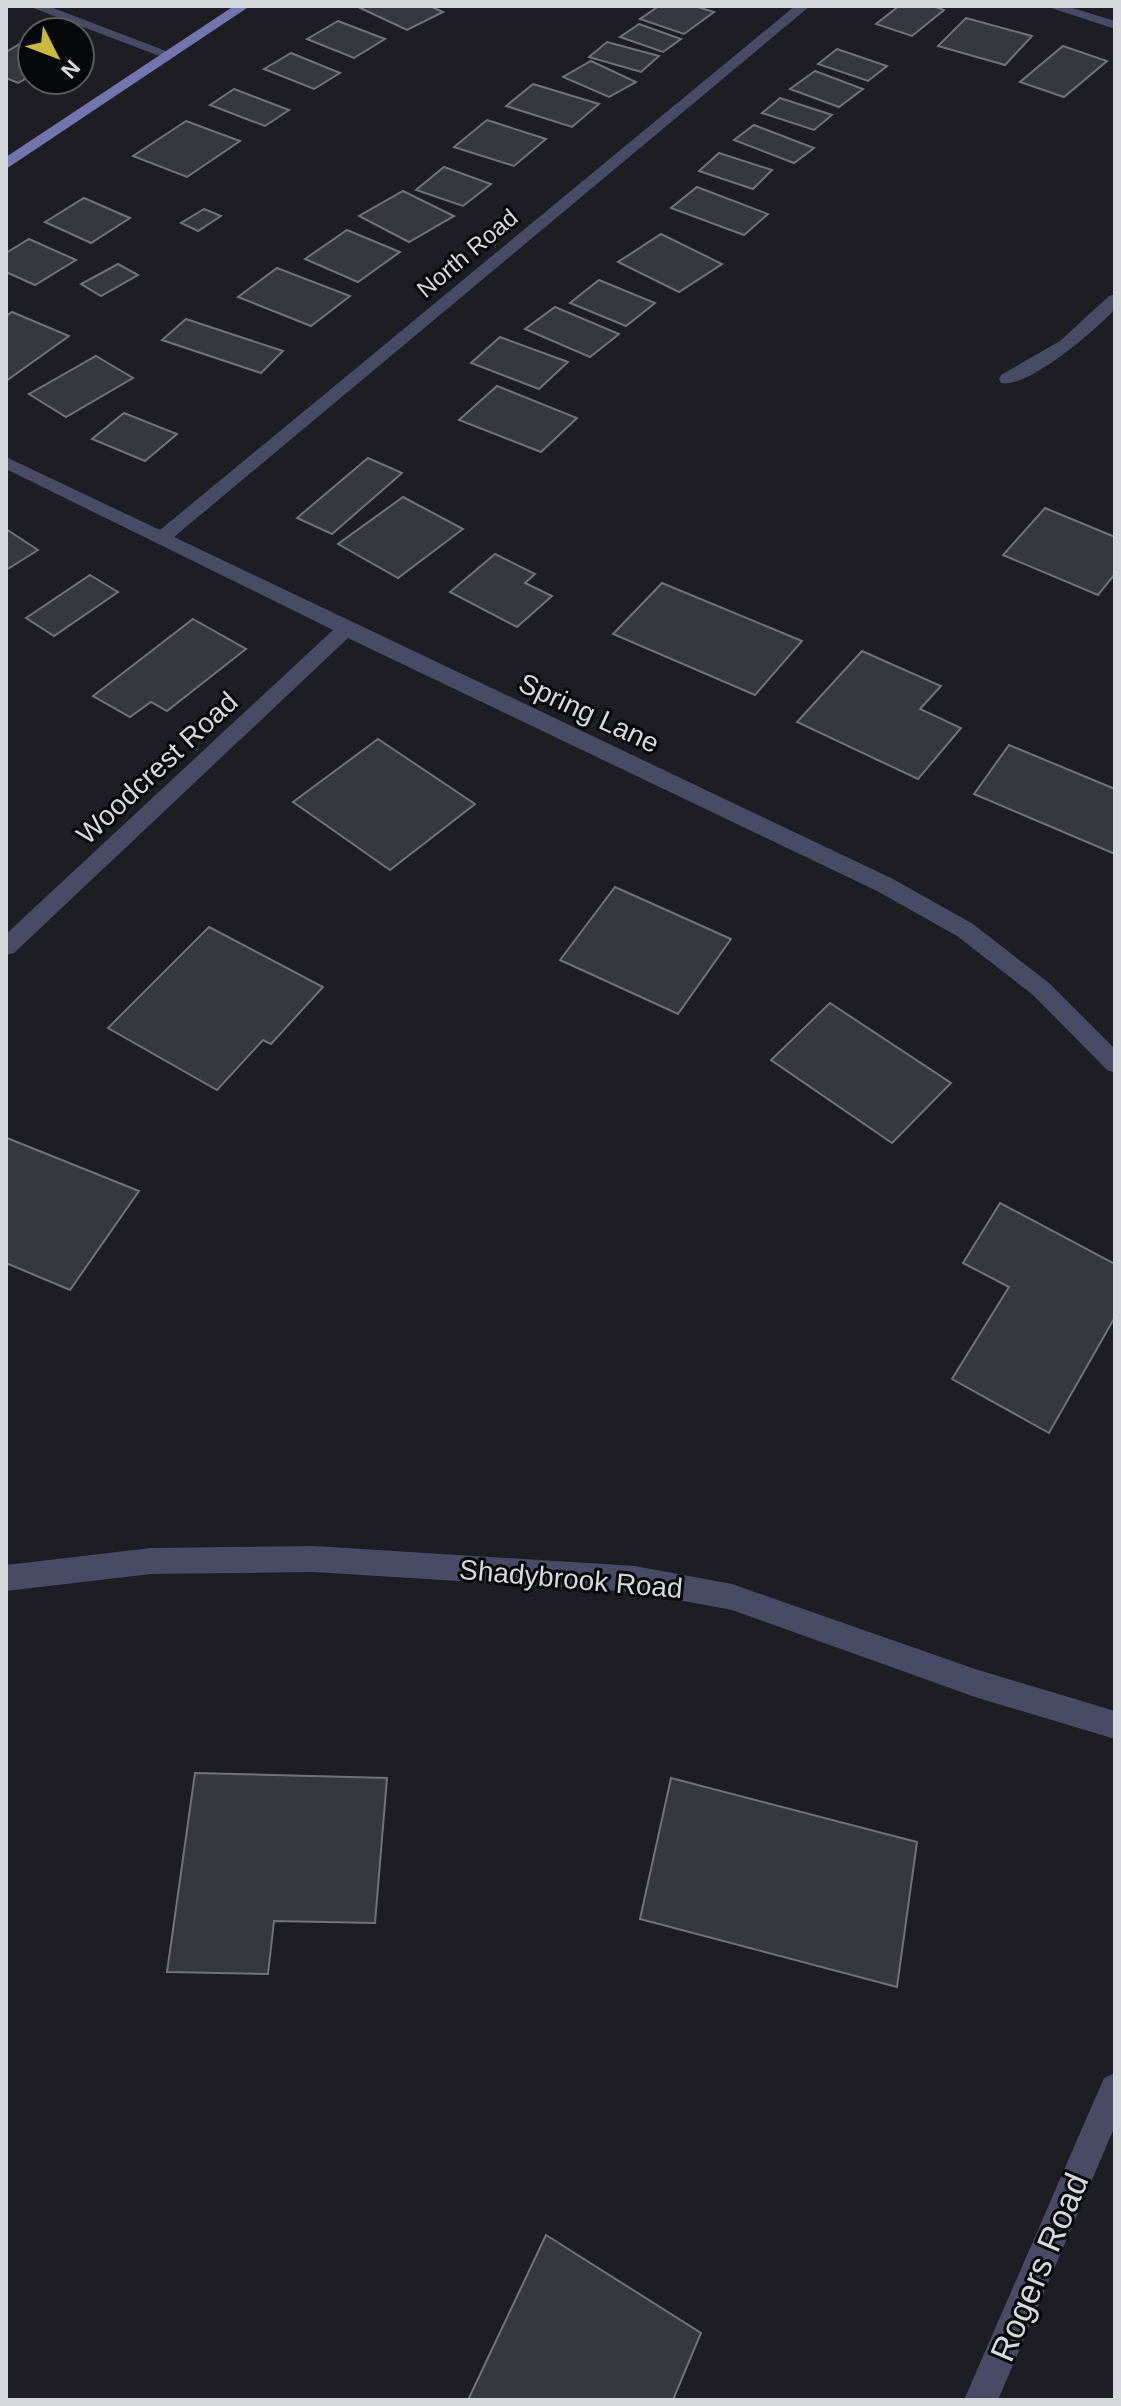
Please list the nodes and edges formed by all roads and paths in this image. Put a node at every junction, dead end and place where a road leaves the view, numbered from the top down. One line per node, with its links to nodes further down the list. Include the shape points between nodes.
1 (35, 6): 6 (street)
2 (243, 6): 6 (main road)
3 (803, 6): 11 (street, North Road)
4 (1052, 6): 5 (street)
5 (1115, 25)
6 (167, 54): 7 (main road)
7 (6, 164)
8 (1115, 299): 9 (street, via 1075,341)
9 (1007, 379)
10 (6, 462): 11 (street, Spring Lane)
11 (162, 538): 12 (street, Spring Lane)
12 (346, 629): 13 (street, Woodcrest Road); 14 (street, Spring Lane, via 885,885 965,930 1041,989)
13 (6, 947)
14 (1115, 1064)
15 (6, 1578): 16 (street, Shadybrook Road, via 151,1561 314,1559 635,1579 732,1597 975,1683)
16 (1115, 1725)
17 (1115, 2089): 18 (street, Rogers Road)
18 (981, 2400)

